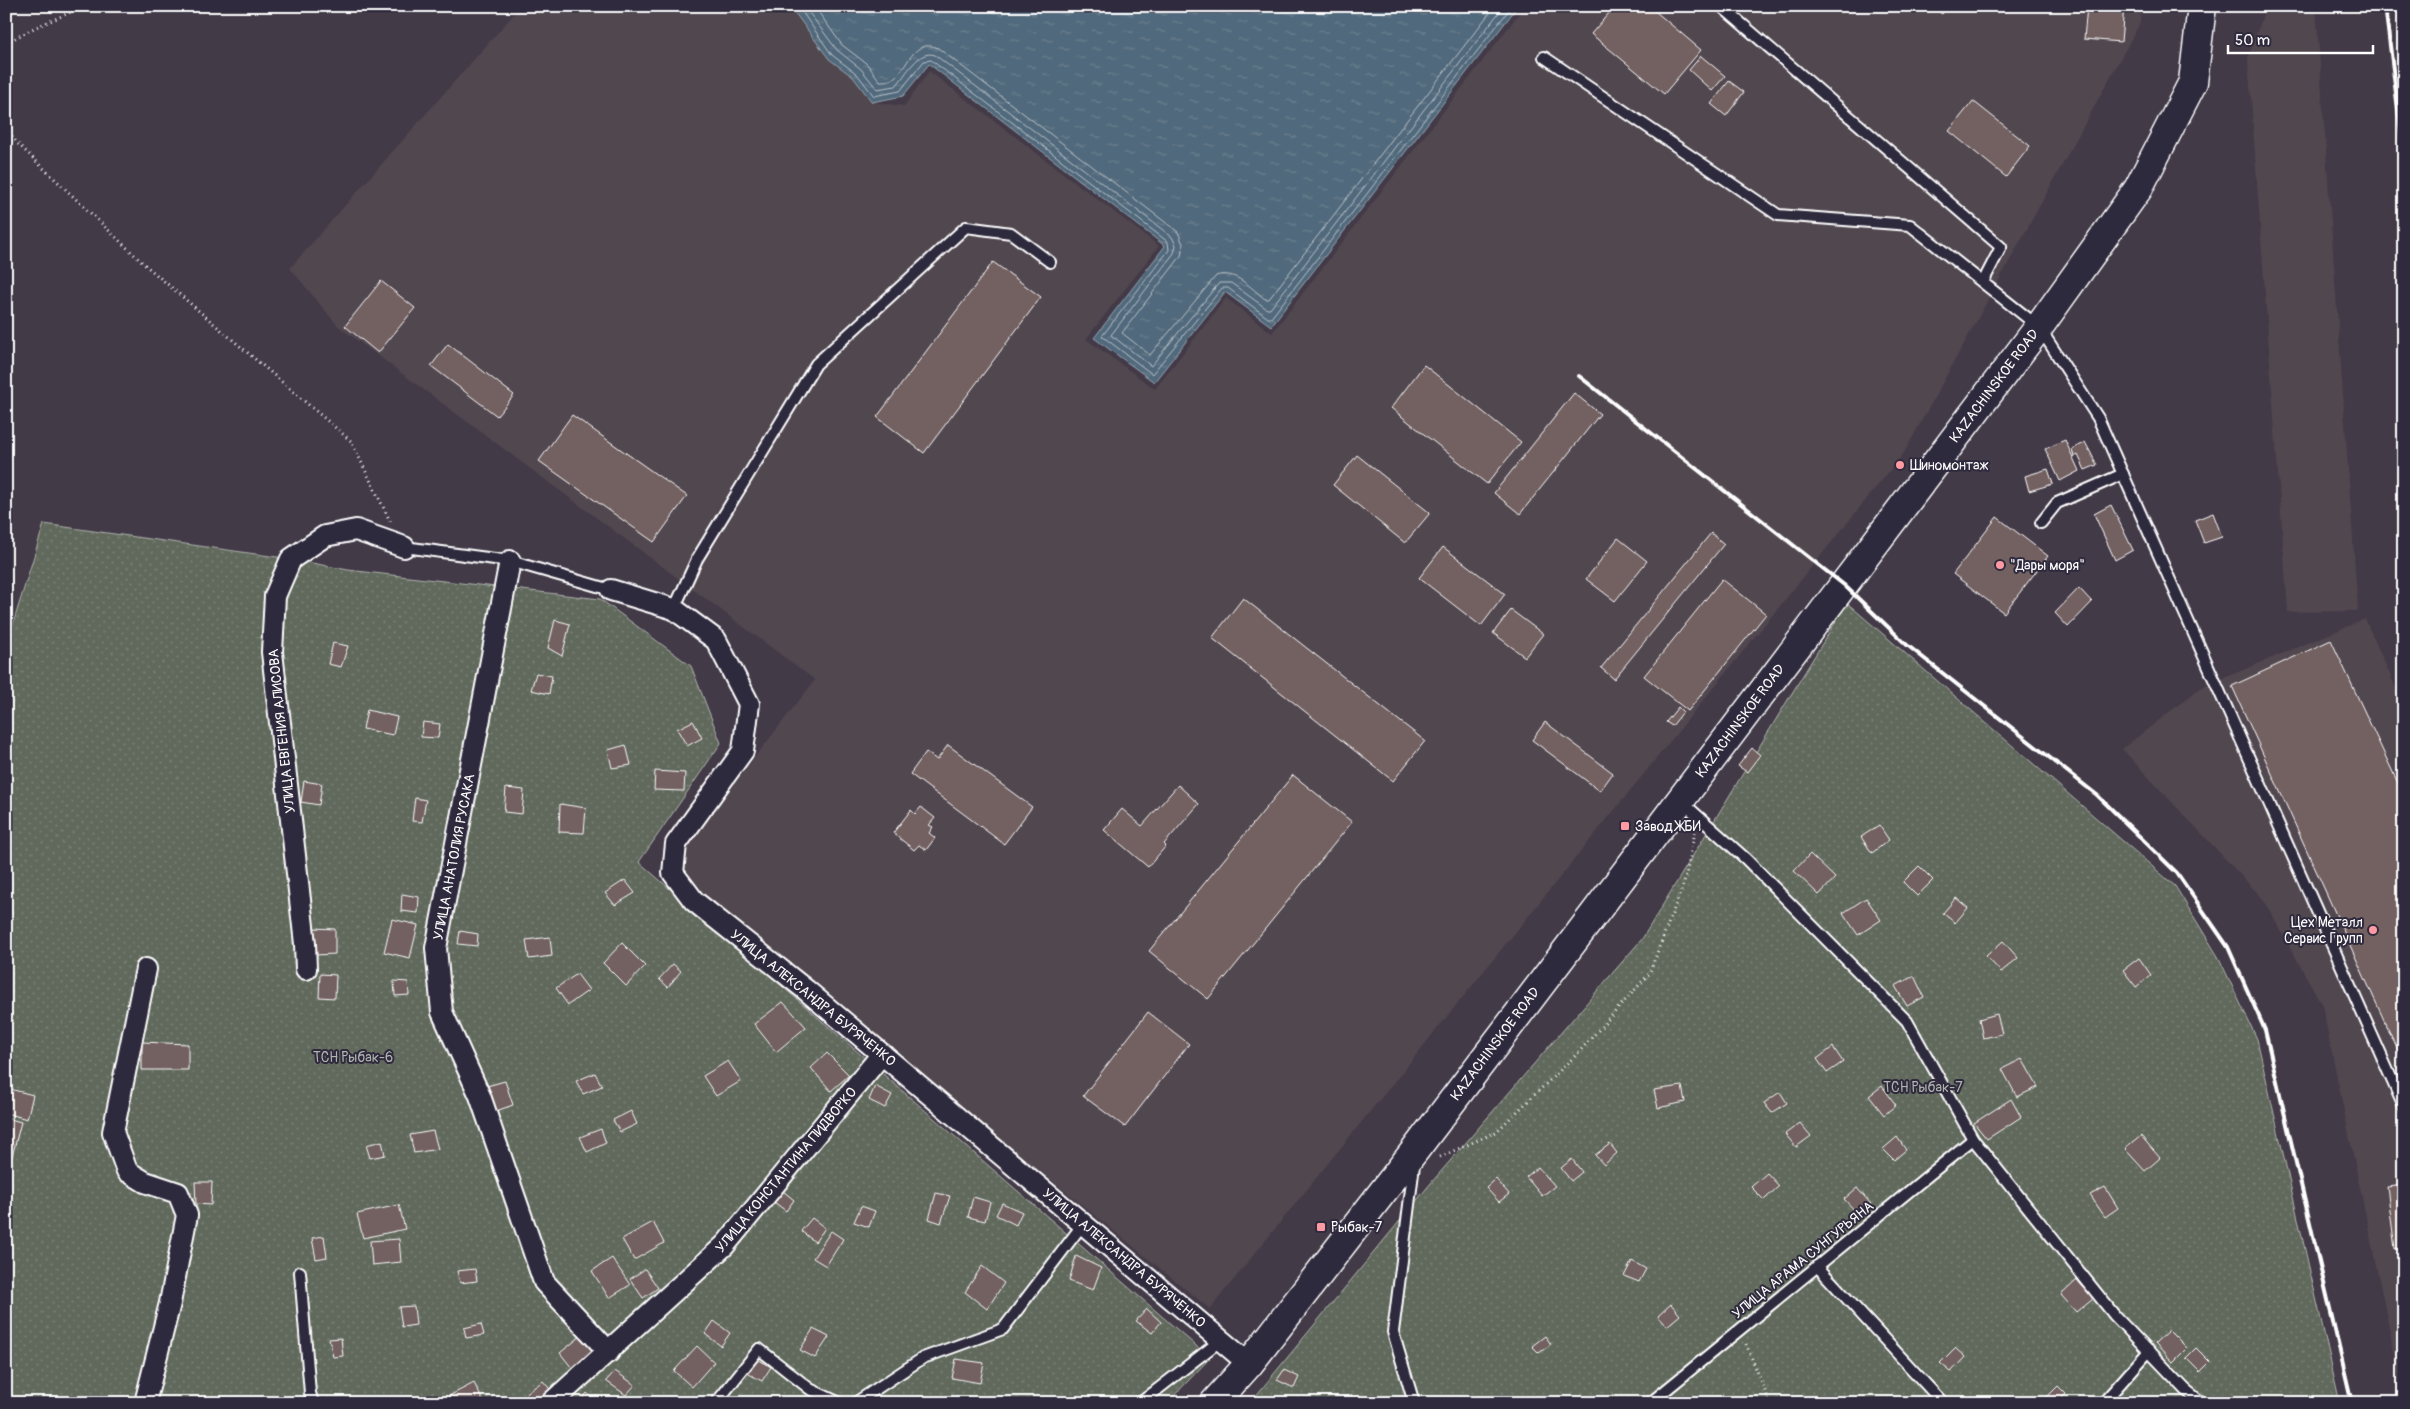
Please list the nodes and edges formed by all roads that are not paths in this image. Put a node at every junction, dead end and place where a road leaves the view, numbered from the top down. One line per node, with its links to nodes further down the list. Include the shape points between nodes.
1 (1721, 6): 5 (lane, via 2001,247)
2 (2202, 6): 6 (main road, KAZACHINSKOE ROAD, via 2193,82 2138,189)
3 (1544, 57): 5 (lane, via 1778,215 1910,225)
4 (1050, 262): 12 (lane, via 1011,233 966,227 816,364 697,559)
5 (1983, 282): 6 (lane)
6 (2039, 327): 7 (lane, via 2098,418); 13 (main road, KAZACHINSKOE ROAD)
7 (2123, 474): 8 (lane, via 2057,503); 17 (lane)
8 (2041, 523)
9 (404, 547): 10 (lane); 15 (street, УЛИЦА ЕВГЕНИЯ АЛИСОВА, via 356,530 325,536 291,558 275,596 272,652)
10 (510, 561): 11 (lane); 25 (street, УЛИЦА АНАТОЛИЯ РУСАКА, via 436,948 442,1012 480,1096 544,1282)
11 (611, 590): 12 (street, УЛИЦА АЛЕКСАНДРА БУРЯЧЕНКО)
12 (674, 609): 16 (street, УЛИЦА АЛЕКСАНДРА БУРЯЧЕНКО, via 716,640 748,704 743,751 676,844 674,873 694,901)
13 (1689, 808): 18 (lane, via 1746,859 1906,1021); 19 (main road, KAZACHINSKOE ROAD)
14 (146, 969): 27 (street, via 113,1132 127,1171 145,1182 178,1193 187,1215 170,1303)
15 (306, 969)
16 (882, 1054): 20 (street, УЛИЦА АЛЕКСАНДРА БУРЯЧЕНКО); 25 (street, УЛИЦА КОНСТАНТИНА ПИДВОРКО, via 725,1245)
17 (2404, 1107)
18 (1973, 1140): 21 (lane, УЛИЦА АРАМА СУНГУРЬЯНА); 24 (lane, via 2115,1316)
19 (1414, 1159): 26 (main road, KAZACHINSKOE ROAD); 35 (lane, via 1392,1332)
20 (1084, 1224): 23 (street, УЛИЦА АЛЕКСАНДРА БУРЯЧЕНКО); 32 (lane, via 1004,1329 923,1358)
21 (1817, 1266): 36 (lane, УЛИЦА АРАМА СУНГУРЬЯНА); 37 (lane)
22 (300, 1272): 28 (lane)
23 (1221, 1340): 26 (street, УЛИЦА АЛЕКСАНДРА БУРЯЧЕНКО); 33 (lane)
24 (2149, 1351): 38 (lane); 39 (lane)
25 (609, 1352): 29 (street, УЛИЦА КОНСТАНТИНА ПИДВОРКО)
26 (1250, 1364): 34 (main road, KAZACHINSKOE ROAD)
27 (145, 1403)
28 (313, 1403)
29 (552, 1403)
30 (716, 1403): 31 (lane, via 759,1349 810,1389)
31 (840, 1403)
32 (855, 1403)
33 (1140, 1403)
34 (1214, 1403)
35 (1414, 1403)
36 (1650, 1403)
37 (1943, 1403)
38 (2103, 1403)
39 (2202, 1403)

